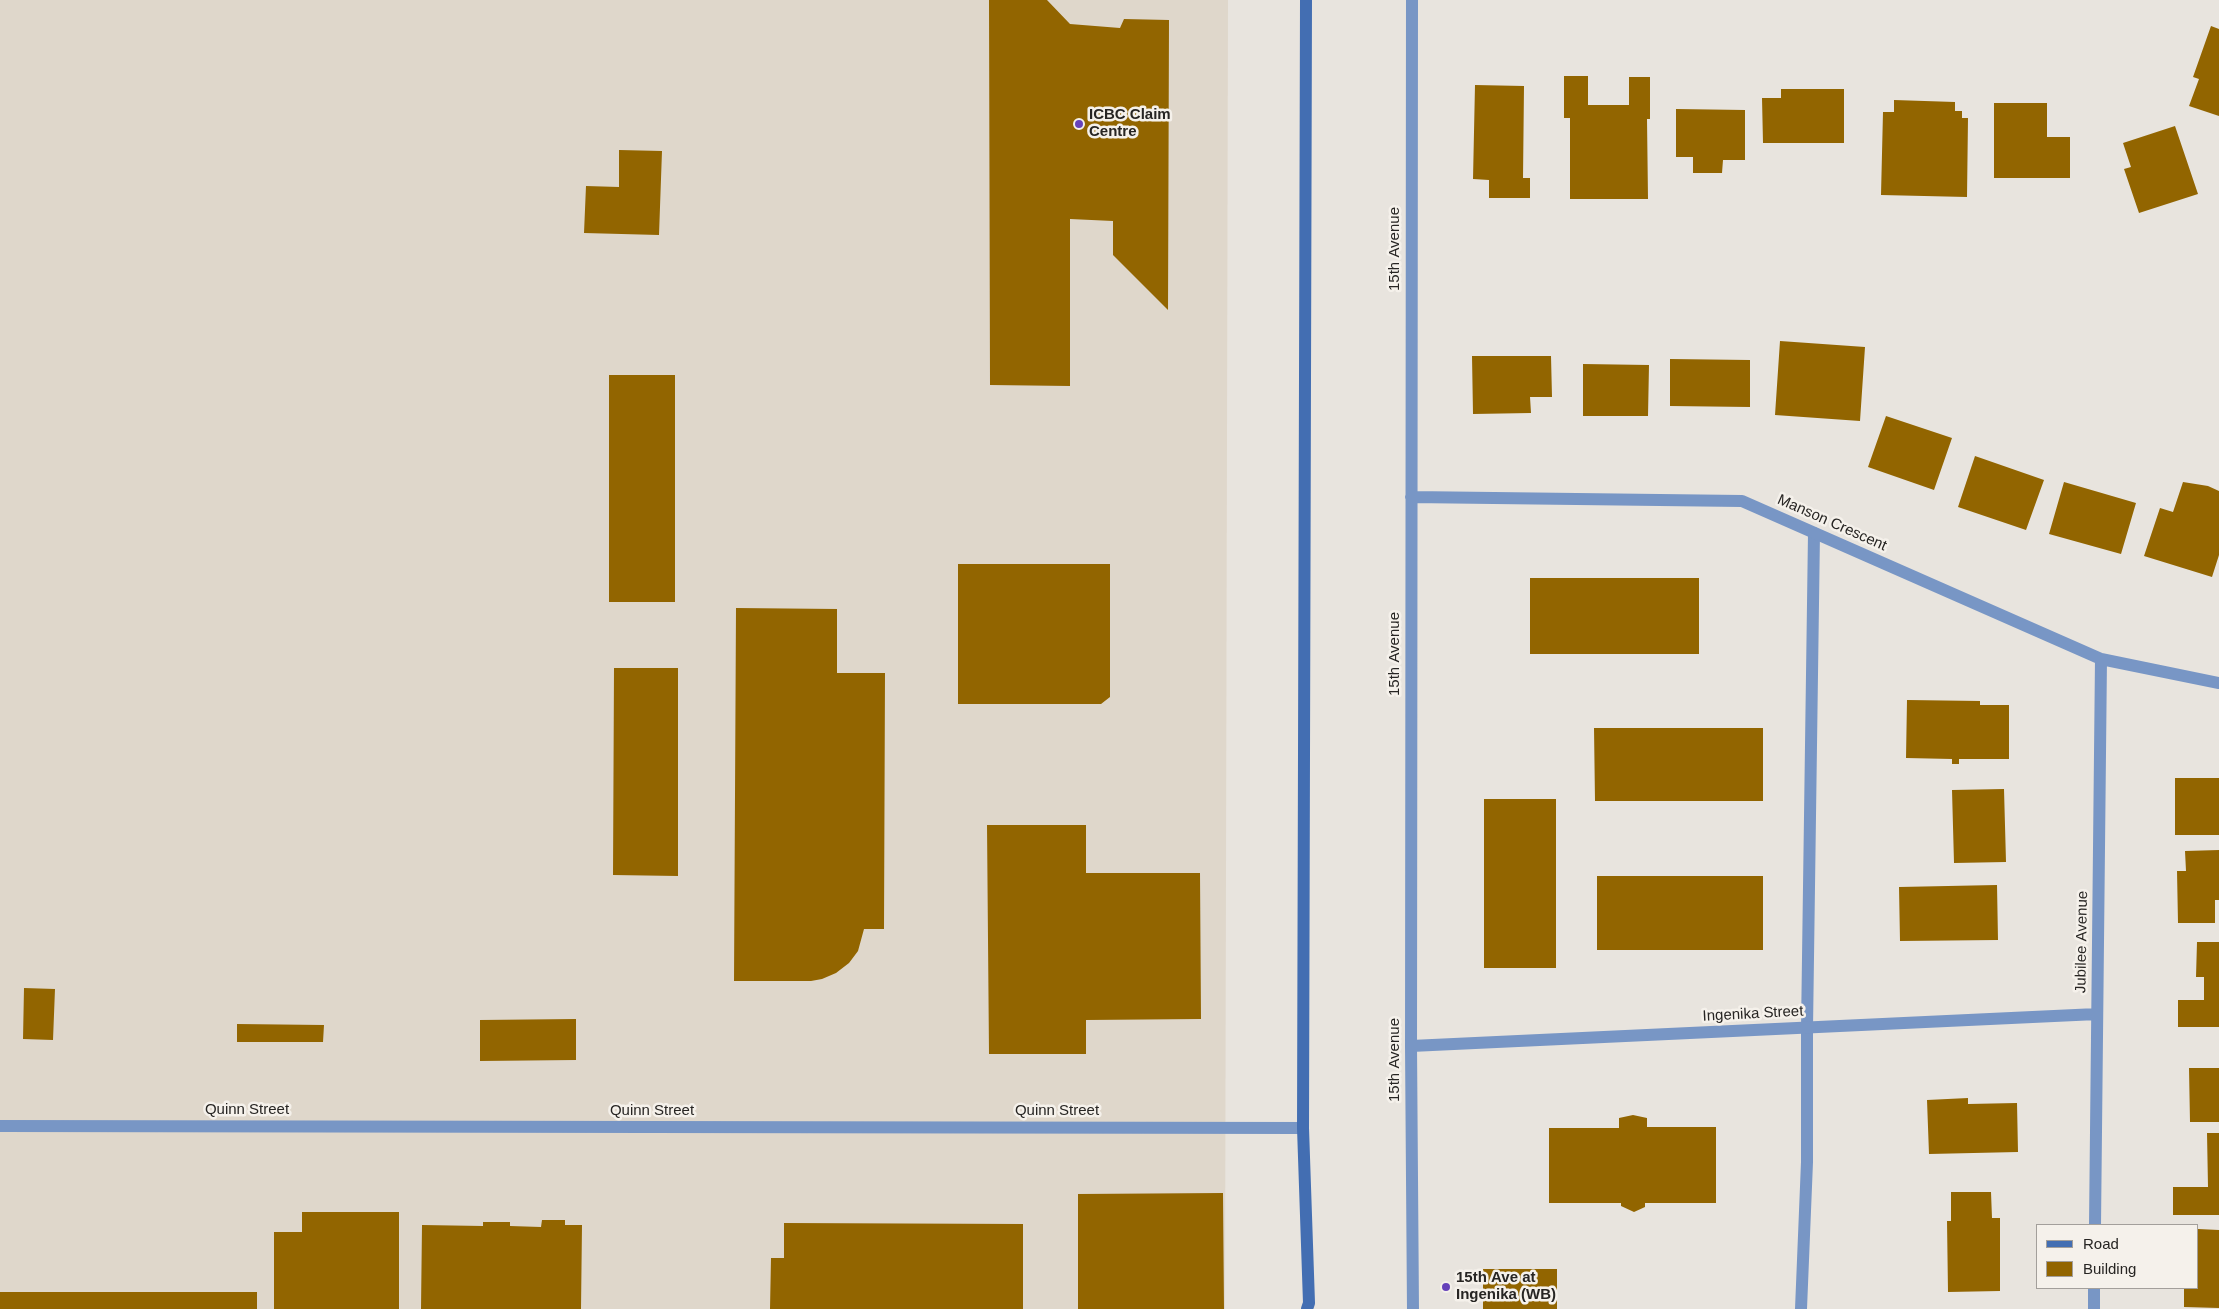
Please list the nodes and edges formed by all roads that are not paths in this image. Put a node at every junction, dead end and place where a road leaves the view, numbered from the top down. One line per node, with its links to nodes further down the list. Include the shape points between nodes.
1 (1306, 0): 11 (main road)
2 (1412, 0): 3 (street, 15th Avenue)
3 (1411, 497): 4 (street, Manson Crescent, via 1742,502); 9 (street, 15th Avenue)
4 (1814, 533): 5 (street, Manson Crescent); 8 (street)
5 (2101, 659): 6 (street, Manson Crescent); 7 (street, Jubilee Avenue)
6 (2219, 683)
7 (2097, 1014): 8 (street, Ingenika Street); 12 (street, Jubilee Avenue)
8 (1806, 1028): 9 (street, Ingenika Street); 16 (street, via 1807,1162)
9 (1411, 1046): 15 (street, 15th Avenue)
10 (0, 1126): 11 (street, Quinn Street)
11 (1303, 1128): 14 (main road)
12 (2095, 1224)
13 (2094, 1289): 17 (street)
14 (1309, 1307)
15 (1413, 1309)
16 (1801, 1309)
17 (2094, 1309)

